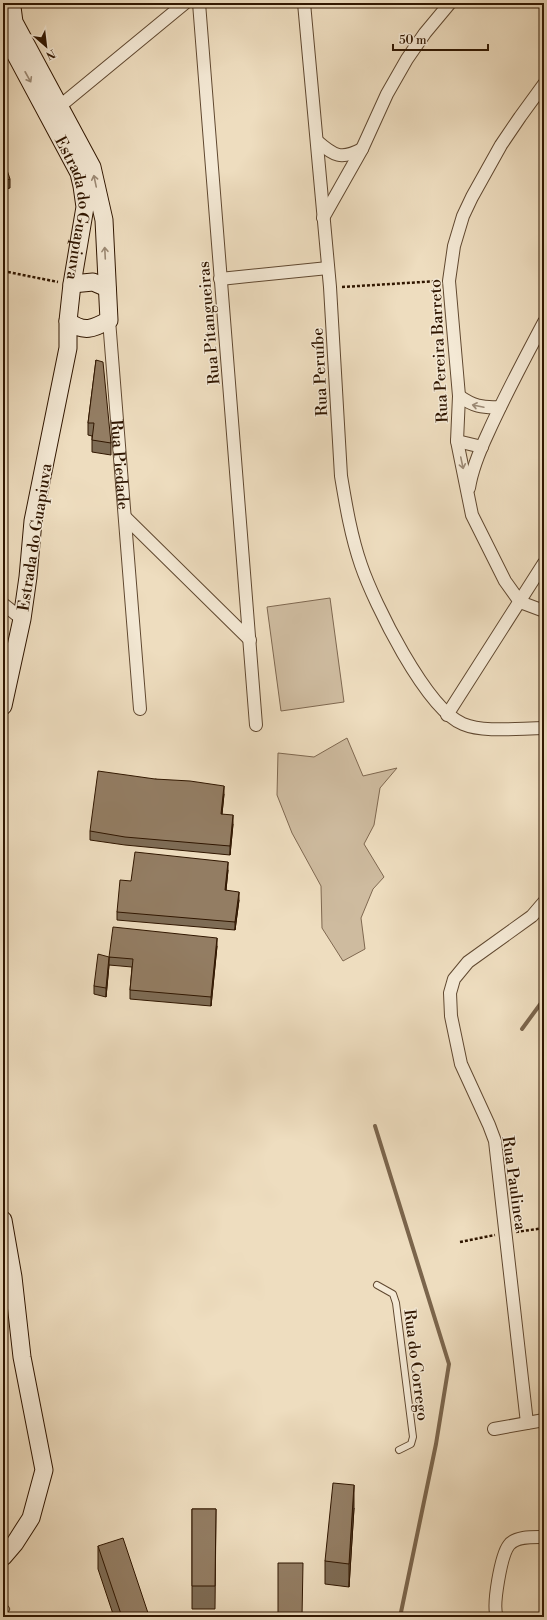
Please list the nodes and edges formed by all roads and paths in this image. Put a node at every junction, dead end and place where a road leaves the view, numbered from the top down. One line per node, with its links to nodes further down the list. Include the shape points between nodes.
1 (13, 3): 8 (street, Estrada do Guapiuva, via 14,22)
2 (185, 3): 8 (street)
3 (199, 3): 15 (street, Rua Pitangueiras)
4 (304, 3): 9 (street, Rua Peruíbe)
5 (450, 3): 10 (street, via 408,59 387,94)
6 (3, 31): 8 (street, one-way to 8)
7 (544, 84): 16 (street, Rua Pereira Barreto, via 501,145 472,197 454,246)
8 (49, 106): 12 (street, Estrada do Guapiuva, one-way to 8, via 92,167); 17 (street, Estrada do Guapiuva, via 79,173 85,207)
9 (317, 141): 10 (street, via 340,156 350,155); 11 (street, Rua Peruíbe)
10 (362, 149): 11 (street)
11 (323, 218): 13 (street, Rua Peruíbe)
12 (104, 220): 19 (street, Rua Piedade, one-way to 12)
13 (328, 268): 15 (street); 18 (street, Rua Peruíbe)
14 (3, 271): 17 (path)
15 (220, 279): 36 (street, Rua Pitangueiras)
16 (449, 281): 18 (path); 25 (street, Rua Pereira Barreto)
17 (72, 284): 19 (street, via 93,282); 21 (street, Estrada do Guapiuva)
18 (330, 287): 39 (street, Rua Peruíbe, via 341,476 353,537 361,566 392,632 429,695)
19 (107, 288): 20 (street, Rua Piedade)
20 (109, 320): 23 (street); 30 (street, Rua Piedade)
21 (68, 321): 23 (street); 24 (street, Estrada do Guapiuva)
22 (544, 322): 26 (street)
23 (88, 329): 24 (street)
24 (68, 348): 35 (street, Estrada do Guapiuva, via 33,521)
25 (459, 396): 26 (street, one-way to 25, via 469,404); 27 (street, Rua Pereira Barreto)
26 (500, 407): 28 (street)
27 (457, 441): 28 (street); 29 (street, Rua Pereira Barreto, one-way to 29)
28 (482, 447): 29 (street, via 470,478)
29 (468, 493): 32 (street, Rua Pereira Barreto, via 472,515 505,581)
30 (126, 517): 36 (street); 38 (street, Rua Piedade)
31 (544, 563): 32 (street)
32 (520, 602): 34 (street); 39 (street)
33 (3, 604): 35 (street)
34 (544, 611)
35 (22, 619): 37 (street, Estrada do Guapiuva)
36 (250, 640): 40 (street, Rua Pitangueiras)
37 (3, 705)
38 (140, 709)
39 (447, 714): 41 (street, Rua Peruíbe, via 462,724 482,729)
40 (256, 724)
41 (544, 728)
42 (544, 902): 45 (street, Rua Paulinea, via 526,920 468,962 454,979 450,993 451,1016 461,1064 489,1125 494,1142)
43 (3, 1220): 47 (street)
44 (544, 1228): 45 (path)
45 (506, 1233): 46 (path); 51 (street, Rua Paulinea)
46 (460, 1242)
47 (6, 1256): 48 (street)
48 (8, 1277): 55 (street, via 44,1470 31,1518)
49 (377, 1285): 53 (lane, Rua do Corrego, via 393,1294 396,1303 413,1437 411,1444)
50 (544, 1420): 51 (street)
51 (527, 1423): 52 (street)
52 (494, 1429)
53 (399, 1450)
54 (544, 1537): 56 (street, via 520,1538 509,1545 495,1600)
55 (3, 1557)
56 (497, 1617)

